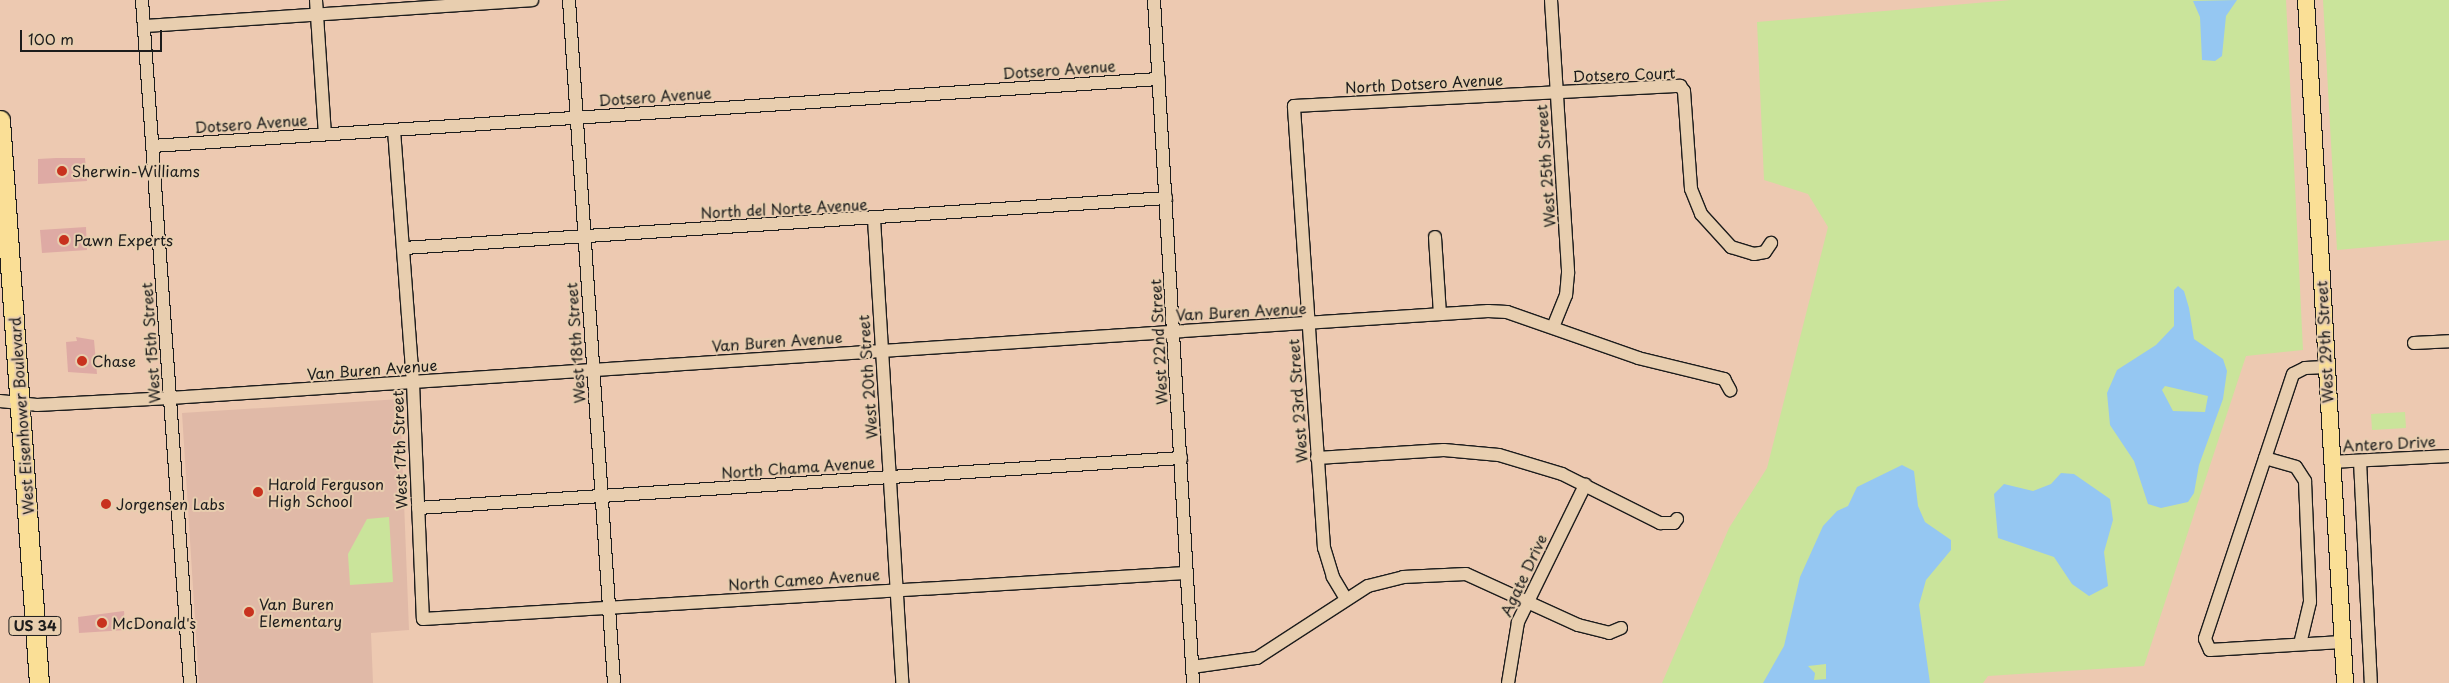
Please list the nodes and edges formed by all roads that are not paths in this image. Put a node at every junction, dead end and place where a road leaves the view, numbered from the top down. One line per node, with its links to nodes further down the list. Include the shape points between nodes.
1 (142, 0): 9 (street, West 15th Street)
2 (316, 0): 8 (street)
3 (532, 0): 8 (street)
4 (570, 0): 13 (street, West 18th Street)
5 (1154, 0): 10 (street, West 22nd Street)
6 (1551, 0): 11 (street, West 25th Street)
7 (2306, 0): 31 (main road, West 29th Street)
8 (317, 15): 9 (street); 16 (street)
9 (144, 26): 17 (street, West 15th Street)
10 (1159, 79): 13 (street, Dotsero Avenue); 18 (street, West 22nd Street)
11 (1556, 92): 12 (street, North Dotsero Avenue); 22 (street, Dotsero Court, via 1682,88 1689,180 1701,214 1731,247 1754,254 1766,252); 26 (street, West 25th Street, via 1568,279)
12 (1294, 106): 25 (street, West 23rd Street)
13 (577, 117): 14 (street, Dotsero Avenue); 20 (street, West 18th Street)
14 (394, 130): 16 (street, Dotsero Avenue); 23 (street, West 17th Street)
15 (0, 132): 37 (highway, West Eisenhower Boulevard / US 34)
16 (325, 134): 17 (street, Dotsero Avenue)
17 (152, 146): 35 (street, West 15th Street)
18 (1166, 198): 19 (street, North del Norte Avenue); 27 (street, West 22nd Street)
19 (874, 219): 20 (street, North del Norte Avenue); 30 (street, West 20th Street)
20 (585, 237): 23 (street, North del Norte Avenue); 32 (street, West 18th Street)
21 (1434, 237): 24 (street)
22 (1771, 243)
23 (404, 248): 33 (street, West 17th Street)
24 (1440, 314): 25 (street, Van Buren Avenue); 26 (street, Van Buren Avenue, via 1499,311)
25 (1308, 324): 27 (street, Van Buren Avenue); 40 (street, West 23rd Street)
26 (1553, 327): 34 (street, Van Buren Avenue, via 1638,358 1724,379)
27 (1174, 330): 30 (street, Van Buren Avenue); 39 (street, West 22nd Street)
28 (2449, 341): 29 (street)
29 (2414, 343)
30 (882, 350): 32 (street, Van Buren Avenue); 44 (street, West 20th Street)
31 (2326, 367): 41 (street, via 2305,368 2293,374); 43 (main road, West 29th Street)
32 (593, 369): 33 (street, Van Buren Avenue); 46 (street, West 18th Street)
33 (413, 383): 35 (street, Van Buren Avenue); 47 (street, West 17th Street)
34 (1730, 390)
35 (170, 398): 37 (street, Van Buren Avenue); 60 (street, West 15th Street)
36 (0, 401): 37 (street, Van Buren Avenue)
37 (20, 406): 59 (highway, West Eisenhower Boulevard / US 34)
38 (2449, 456): 42 (street, Antero Drive)
39 (1180, 458): 44 (street, North Chama Avenue); 49 (street, West 22nd Street)
40 (1317, 458): 45 (street, via 1429,450 1476,452 1540,466); 51 (street, West 23rd Street, via 1324,548 1333,577)
41 (2266, 458): 57 (street, via 2296,467 2305,481 2310,602); 57 (street, via 2205,639 2210,650)
42 (2360, 461): 43 (street, Antero Drive); 66 (street)
43 (2331, 462): 56 (main road, West 29th Street)
44 (890, 477): 46 (street, North Chama Avenue); 50 (street, West 20th Street)
45 (1585, 485): 48 (street, via 1660,523 1674,523); 52 (street, Agate Drive)
46 (602, 496): 47 (street, North Chama Avenue); 53 (street, West 18th Street)
47 (418, 508): 54 (street, West 17th Street)
48 (1677, 519)
49 (1186, 573): 50 (street, North Cameo Avenue); 58 (street, West 22nd Street)
50 (897, 590): 53 (street, North Cameo Avenue); 62 (street, West 20th Street)
51 (1346, 599): 52 (street, via 1387,580 1457,574); 58 (street, via 1257,658)
52 (1527, 601): 55 (street, via 1600,632 1614,633); 64 (street, Agate Drive, via 1512,642)
53 (609, 608): 54 (street, North Cameo Avenue); 61 (street, West 18th Street)
54 (423, 620)
55 (1621, 628)
56 (2342, 642): 57 (street); 65 (main road, West 29th Street)
57 (2300, 644)
58 (1192, 667): 63 (street, West 22nd Street)
59 (39, 683)
60 (190, 683)
61 (614, 683)
62 (902, 683)
63 (1193, 683)
64 (1508, 683)
65 (2345, 683)
66 (2371, 683)

